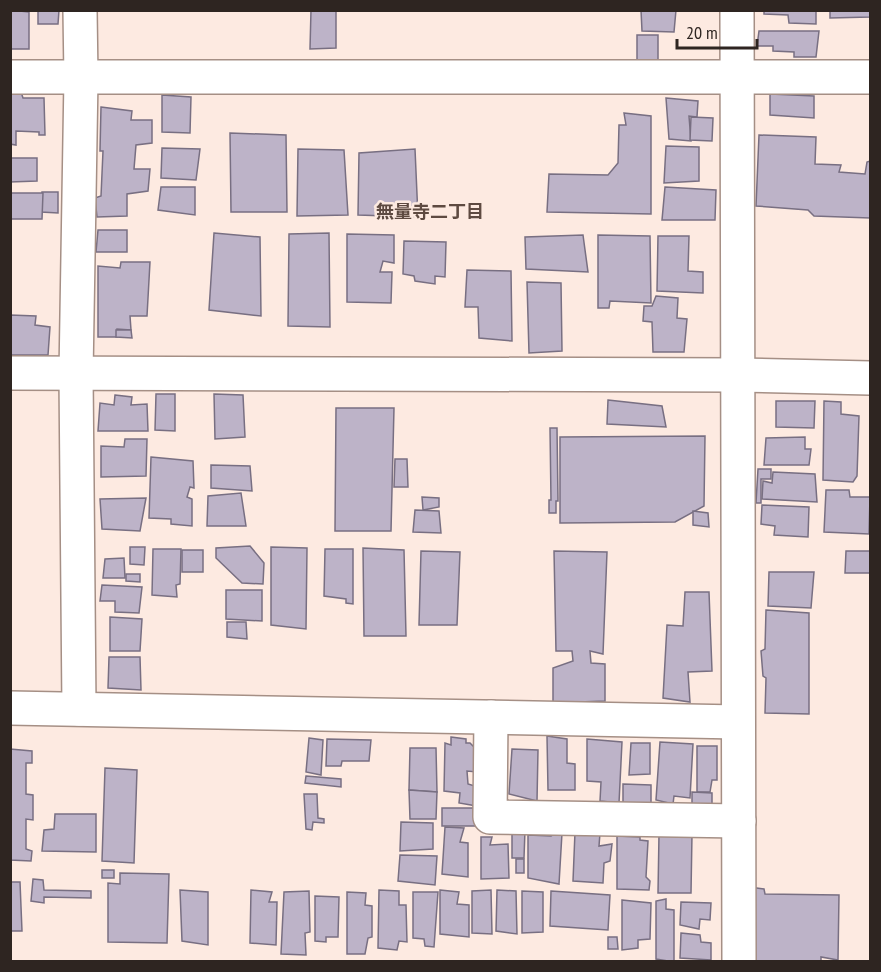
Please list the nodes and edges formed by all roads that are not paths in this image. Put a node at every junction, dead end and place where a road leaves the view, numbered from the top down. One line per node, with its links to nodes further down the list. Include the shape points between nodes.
1 (80, 10): 6 (street)
2 (737, 10): 4 (street)
3 (10, 77): 6 (street)
4 (737, 77): 5 (street); 6 (street); 9 (street)
5 (870, 77)
6 (81, 78): 8 (street)
7 (10, 373): 8 (street)
8 (76, 374): 9 (street); 12 (street)
9 (737, 375): 10 (street); 14 (street)
10 (870, 378)
11 (10, 708): 12 (street)
12 (79, 709): 13 (street)
13 (491, 717): 14 (street); 15 (street, via 490,817)
14 (738, 722): 15 (street)
15 (738, 821): 16 (street)
16 (739, 962)

